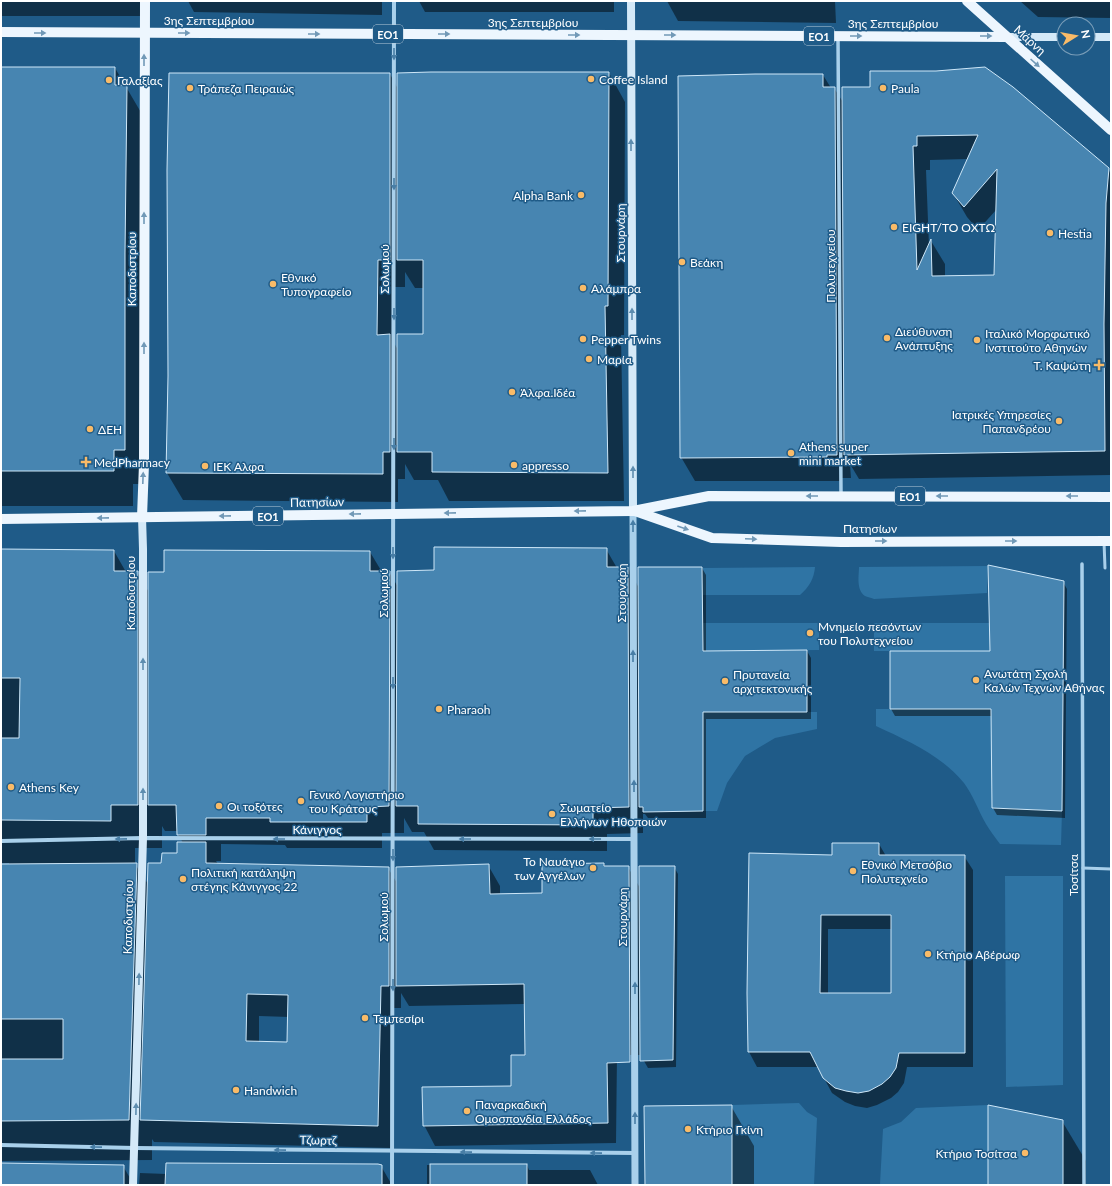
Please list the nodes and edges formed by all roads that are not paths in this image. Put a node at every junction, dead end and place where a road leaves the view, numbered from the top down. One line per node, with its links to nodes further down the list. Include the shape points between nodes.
1 (145, 1): 6 (main road, Καποδιστρίου)
2 (394, 1): 7 (street, Σολωμού)
3 (630, 1): 8 (main road, Στουρνάρη)
4 (967, 1): 10 (main road, Μάρνη)
5 (1, 32): 6 (main road, 3ης Σεπτεμβρίου / ΕΟ1, one-way to 6)
6 (145, 33): 7 (main road, 3ης Σεπτεμβρίου / ΕΟ1, one-way to 7); 19 (main road, Καποδιστρίου, one-way to 6)
7 (394, 34): 8 (main road, 3ης Σεπτεμβρίου / ΕΟ1, one-way to 8); 18 (street, Σολωμού, one-way to 18)
8 (631, 35): 9 (main road, 3ης Σεπτεμβρίου / ΕΟ1, one-way to 9); 17 (main road, Στουρνάρη, one-way to 8)
9 (838, 36): 10 (main road, 3ης Σεπτεμβρίου / ΕΟ1, one-way to 10); 15 (street, Πολυτεχνείου)
10 (1006, 37): 11 (main road, 3ης Σεπτεμβρίου); 14 (main road, Μάρνη, one-way to 14)
11 (1056, 37)
12 (1096, 37): 13 (main road)
13 (1111, 37)
14 (1111, 130)
15 (841, 496): 16 (main road, Πατησίων / ΕΟ1, one-way to 15); 17 (main road, Πατησίων / ΕΟ1, one-way to 17, via 709,496)
16 (1111, 497)
17 (633, 511): 18 (main road, Πατησίων / ΕΟ1, one-way to 18); 21 (main road, Πατησίων / ΕΟ1, one-way to 21, via 712,538 841,542); 26 (street, Στουρνάρη, one-way to 17)
18 (394, 514): 19 (main road, Πατησίων / ΕΟ1, one-way to 19); 25 (street, Σολωμού, one-way to 25)
19 (142, 517): 20 (main road, Πατησίων / ΕΟ1, one-way to 20); 24 (main road, Καποδιστρίου, one-way to 19)
20 (1, 519)
21 (1107, 541): 23 (lane)
22 (1082, 564): 28 (street, Τοσίτσα)
23 (1105, 568)
24 (143, 838): 25 (street, Κάνιγγος, one-way to 24); 27 (street, Κάνιγγος, one-way to 27); 31 (main road, Καποδιστρίου, one-way to 24)
25 (393, 839): 26 (street, Κάνιγγος, one-way to 25); 32 (street, Σολωμού, one-way to 32)
26 (634, 839): 33 (street, Στουρνάρη, one-way to 26)
27 (1, 841)
28 (1083, 868): 29 (lane); 37 (street, Τοσίτσα)
29 (1111, 869)
30 (1, 1145): 31 (street, Τζωρτζ, one-way to 30)
31 (135, 1148): 32 (street, Τζωρτζ, one-way to 31); 34 (main road, Καποδιστρίου)
32 (392, 1151): 33 (street, Τζωρτζ, one-way to 32); 35 (street, Σολωμού)
33 (635, 1154): 36 (street, Στουρνάρη)
34 (133, 1185)
35 (392, 1185)
36 (635, 1185)
37 (1084, 1185)

